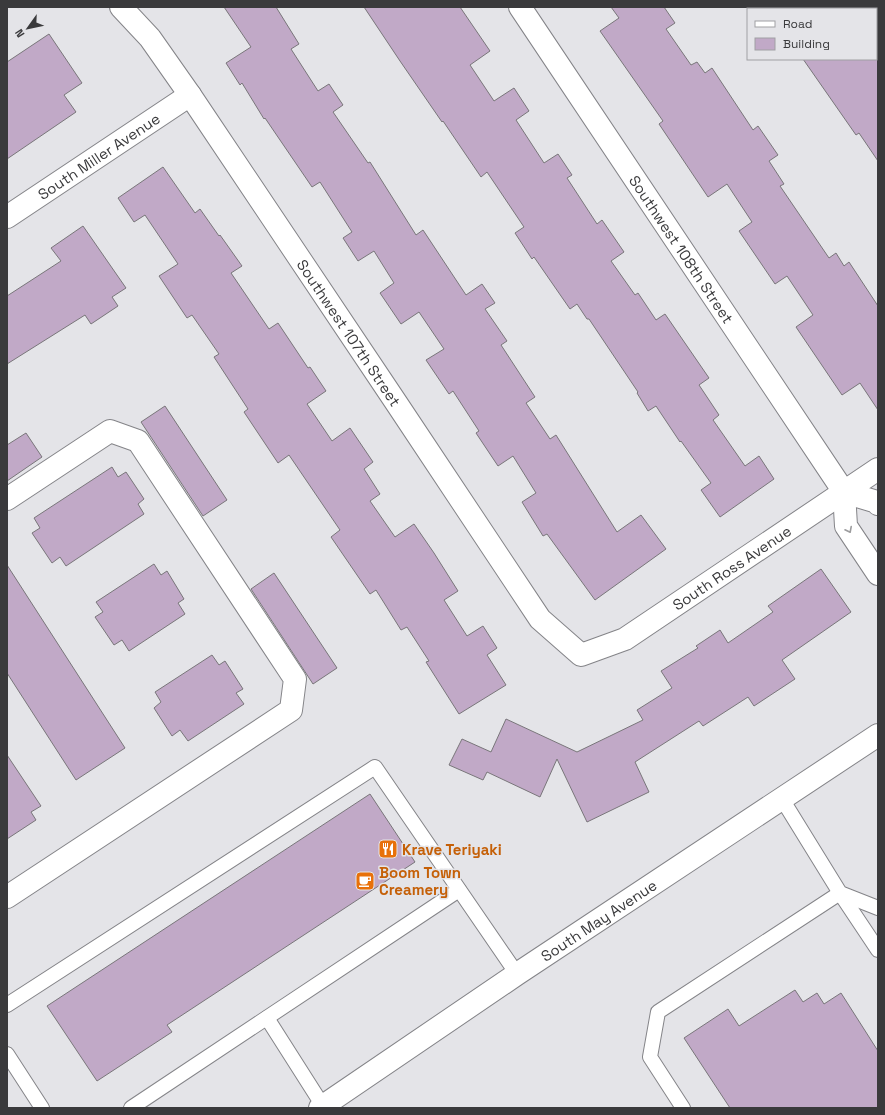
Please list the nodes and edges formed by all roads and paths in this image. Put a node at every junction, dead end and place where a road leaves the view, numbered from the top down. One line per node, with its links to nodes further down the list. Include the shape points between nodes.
1 (121, 7): 3 (street, Southwest 107th Street, via 150,38)
2 (520, 7): 6 (street, Southwest 108th Street)
3 (190, 96): 4 (street, South Miller Avenue); 10 (street, Southwest 107th Street, via 540,619)
4 (7, 217)
5 (878, 468): 6 (street, South Ross Avenue)
6 (844, 492): 8 (street); 9 (street, one-way to 9, via 846,526); 10 (street, South Ross Avenue, via 625,639)
7 (7, 499): 15 (street, via 110,431 138,441 295,679 291,710)
8 (878, 504)
9 (878, 574)
10 (580, 655)
11 (878, 735): 12 (street, South May Avenue)
12 (782, 799): 14 (lane); 18 (street, South May Avenue)
13 (459, 890): 18 (lane); 19 (lane, via 375,768); 20 (lane)
14 (840, 893): 16 (lane); 17 (lane); 25 (lane, via 658,1012 650,1058)
15 (7, 897)
16 (878, 908)
17 (878, 950)
18 (517, 974): 22 (street, South May Avenue)
19 (7, 1005)
20 (267, 1018): 22 (lane); 24 (lane)
21 (7, 1054): 23 (lane)
22 (322, 1107)
23 (42, 1108)
24 (131, 1108)
25 (683, 1108)

